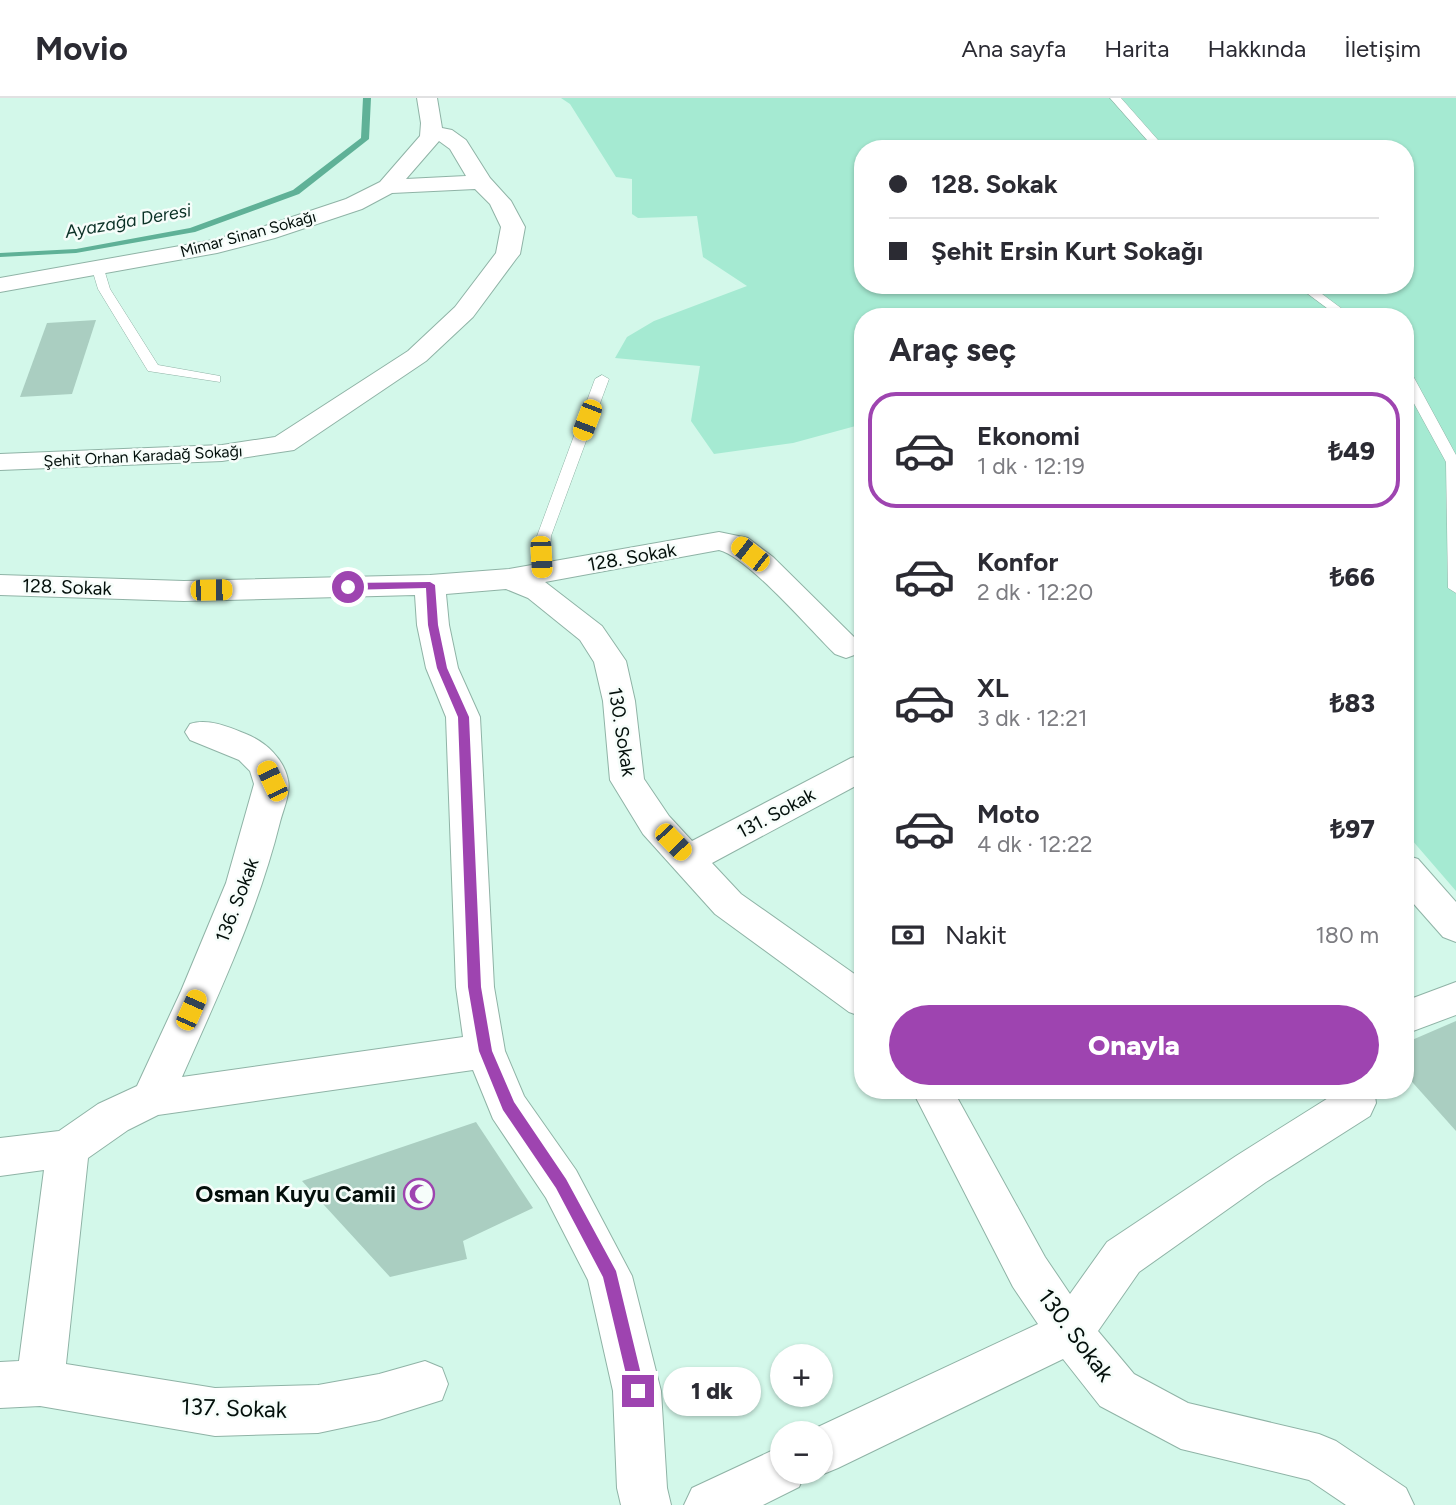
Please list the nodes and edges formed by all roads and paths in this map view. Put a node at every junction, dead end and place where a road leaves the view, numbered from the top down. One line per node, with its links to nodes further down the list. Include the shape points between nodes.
1 (427, 98): 3 (street)
2 (1115, 98): 4 (lane)
3 (432, 133): 5 (street, Şehit Orhan Karadağ Sokağı, via 458,145); 6 (street, Mimar Sinan Sokağı)
4 (1153, 140)
5 (481, 182): 6 (street); 14 (street, Şehit Orhan Karadağ Sokağı, via 500,201 513,227 508,254 464,312 417,356 284,444 222,453)
6 (388, 187): 7 (street, Mimar Sinan Sokağı, via 354,204 267,233)
7 (98, 269): 8 (street, Mimar Sinan Sokağı); 11 (lane, via 104,289 153,368)
8 (0, 285)
9 (1315, 294): 10 (lane)
10 (1334, 308)
11 (215, 379)
12 (603, 379): 15 (lane, via 544,536)
13 (1414, 391): 19 (lane, via 1453,463)
14 (0, 462)
15 (541, 573): 16 (street, 128. Sokak); 20 (street, 128. Sokak, via 719,541 737,545)
16 (509, 579): 18 (street, 128. Sokak); 23 (street, 130. Sokak, via 539,591 591,633 610,662 627,780 656,825)
17 (0, 585): 18 (street, 128. Sokak, via 184,591)
18 (430, 585): 29 (street, via 442,668 463,717 475,987)
19 (1456, 588)
20 (846, 647)
21 (202, 732): 30 (street, 136. Sokak, via 261,757 272,781 257,848 235,909)
22 (854, 772): 23 (street, 131. Sokak)
23 (689, 859): 26 (street, 130. Sokak, via 729,904)
24 (1414, 879): 25 (street)
25 (1456, 927)
26 (854, 994)
27 (1456, 998): 28 (street)
28 (1414, 1014)
29 (485, 1051): 30 (street); 40 (street, via 508,1106 561,1184 610,1276 638,1391)
30 (152, 1098): 33 (street, via 113,1117)
31 (937, 1099): 35 (street, 130. Sokak, via 1029,1272)
32 (1354, 1099): 35 (street, via 1123,1257)
33 (68, 1148): 34 (street); 36 (street)
34 (0, 1157)
35 (1070, 1332): 38 (street); 42 (street, 130. Sokak, via 1117,1390 1181,1425 1318,1458)
36 (20, 1384): 37 (street, 137. Sokak, via 215,1412 318,1409)
37 (425, 1384)
38 (833, 1445)
39 (770, 1476): 41 (street)
40 (646, 1505)
41 (709, 1505)
42 (1389, 1505)

